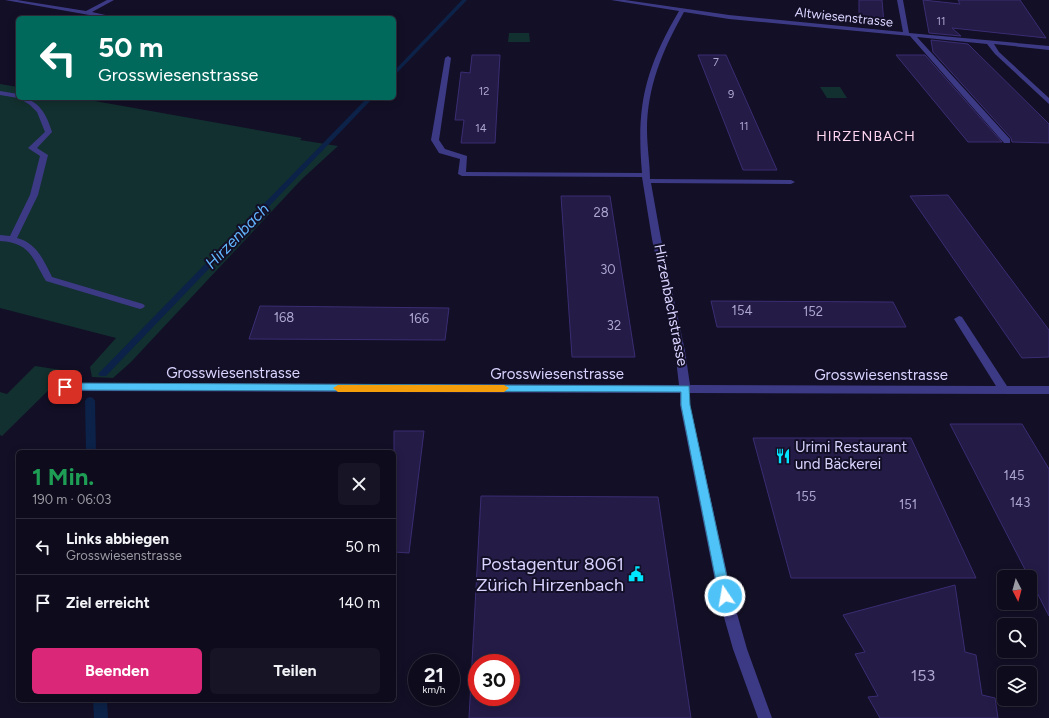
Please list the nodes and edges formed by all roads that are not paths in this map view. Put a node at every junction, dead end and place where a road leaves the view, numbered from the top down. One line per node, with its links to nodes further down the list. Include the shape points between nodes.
1 (8, 0): 7 (street)
2 (111, 0): 7 (street)
3 (614, 0): 5 (street, Altwiesenstrasse)
4 (900, 0): 9 (street)
5 (642, 2): 6 (street, Altwiesenstrasse)
6 (682, 11): 9 (street, Altwiesenstrasse); 18 (street, Hirzenbachstrasse, via 654,69 645,102)
7 (87, 13): 8 (street)
8 (104, 16)
9 (909, 35): 10 (street, Altwiesenstrasse); 17 (street)
10 (989, 42): 11 (street, Altwiesenstrasse); 16 (street, via 998,54)
11 (1049, 48)
12 (448, 58): 18 (street, via 435,140 442,151 464,158 462,174)
13 (0, 93): 14 (street)
14 (16, 96)
15 (28, 100): 21 (street, via 33,102 44,117 49,132 32,148 44,155 34,195)
16 (1049, 102)
17 (1007, 141)
18 (647, 178): 19 (street); 25 (street, Hirzenbachstrasse)
19 (790, 182)
20 (0, 238): 21 (street)
21 (13, 238): 22 (street, via 32,247 49,279)
22 (140, 306)
23 (959, 319): 26 (street)
24 (65, 387): 25 (street, Grosswiesenstrasse)
25 (686, 388): 26 (street, Grosswiesenstrasse); 28 (street, Hirzenbachstrasse, via 686,405 725,596 740,649)
26 (1004, 390): 27 (street, Grosswiesenstrasse)
27 (1049, 390)
28 (765, 718)

